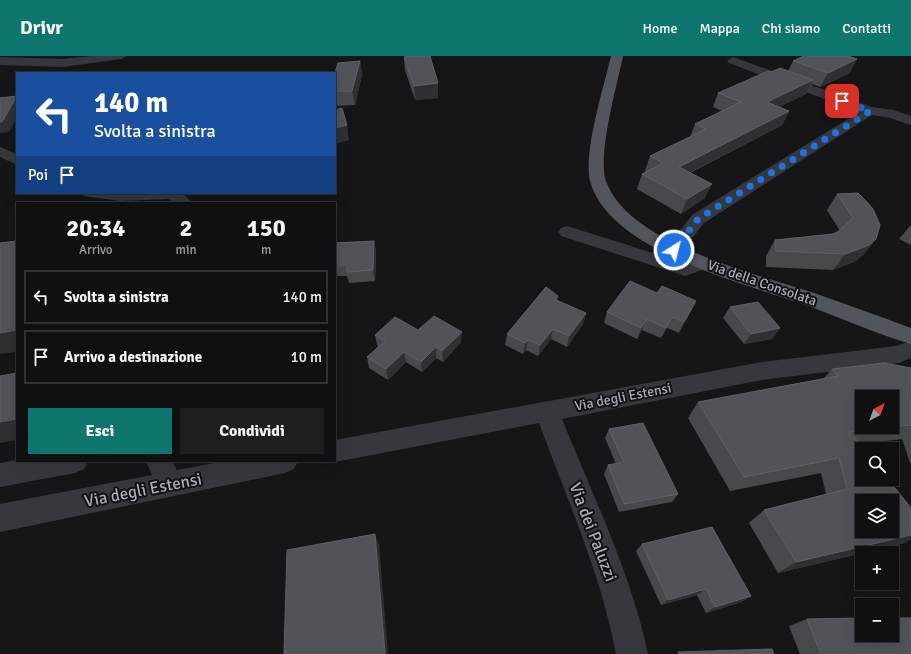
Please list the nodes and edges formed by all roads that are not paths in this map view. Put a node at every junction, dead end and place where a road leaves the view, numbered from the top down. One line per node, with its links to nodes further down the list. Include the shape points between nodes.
1 (120, 56): 3 (street, via 63,63)
2 (617, 56): 15 (main road, Via della Consolata, via 601,130 598,181 606,198 625,220)
3 (41, 60): 4 (street)
4 (0, 61)
5 (733, 61): 6 (street)
6 (870, 111): 7 (street, via 892,114); 15 (street, via 698,219)
7 (911, 121)
8 (0, 151): 9 (street)
9 (16, 159)
10 (100, 194): 11 (street)
11 (170, 194)
12 (170, 194): 13 (street)
13 (184, 202)
14 (567, 232): 16 (street, via 685,270)
15 (674, 250): 16 (main road, Via della Consolata)
16 (704, 263): 17 (main road, Via della Consolata, via 832,306)
17 (911, 336)
18 (911, 349): 19 (street, Via degli Estensi, via 885,356 762,371)
19 (547, 412): 20 (street, Via degli Estensi); 27 (street, Via dei Paluzzi, via 609,572)
20 (336, 450)
21 (69, 462): 24 (street)
22 (159, 462): 25 (street)
23 (280, 462): 25 (street, Via degli Estensi)
24 (0, 475)
25 (172, 484): 26 (street, Via degli Estensi)
26 (0, 518)
27 (632, 654)

